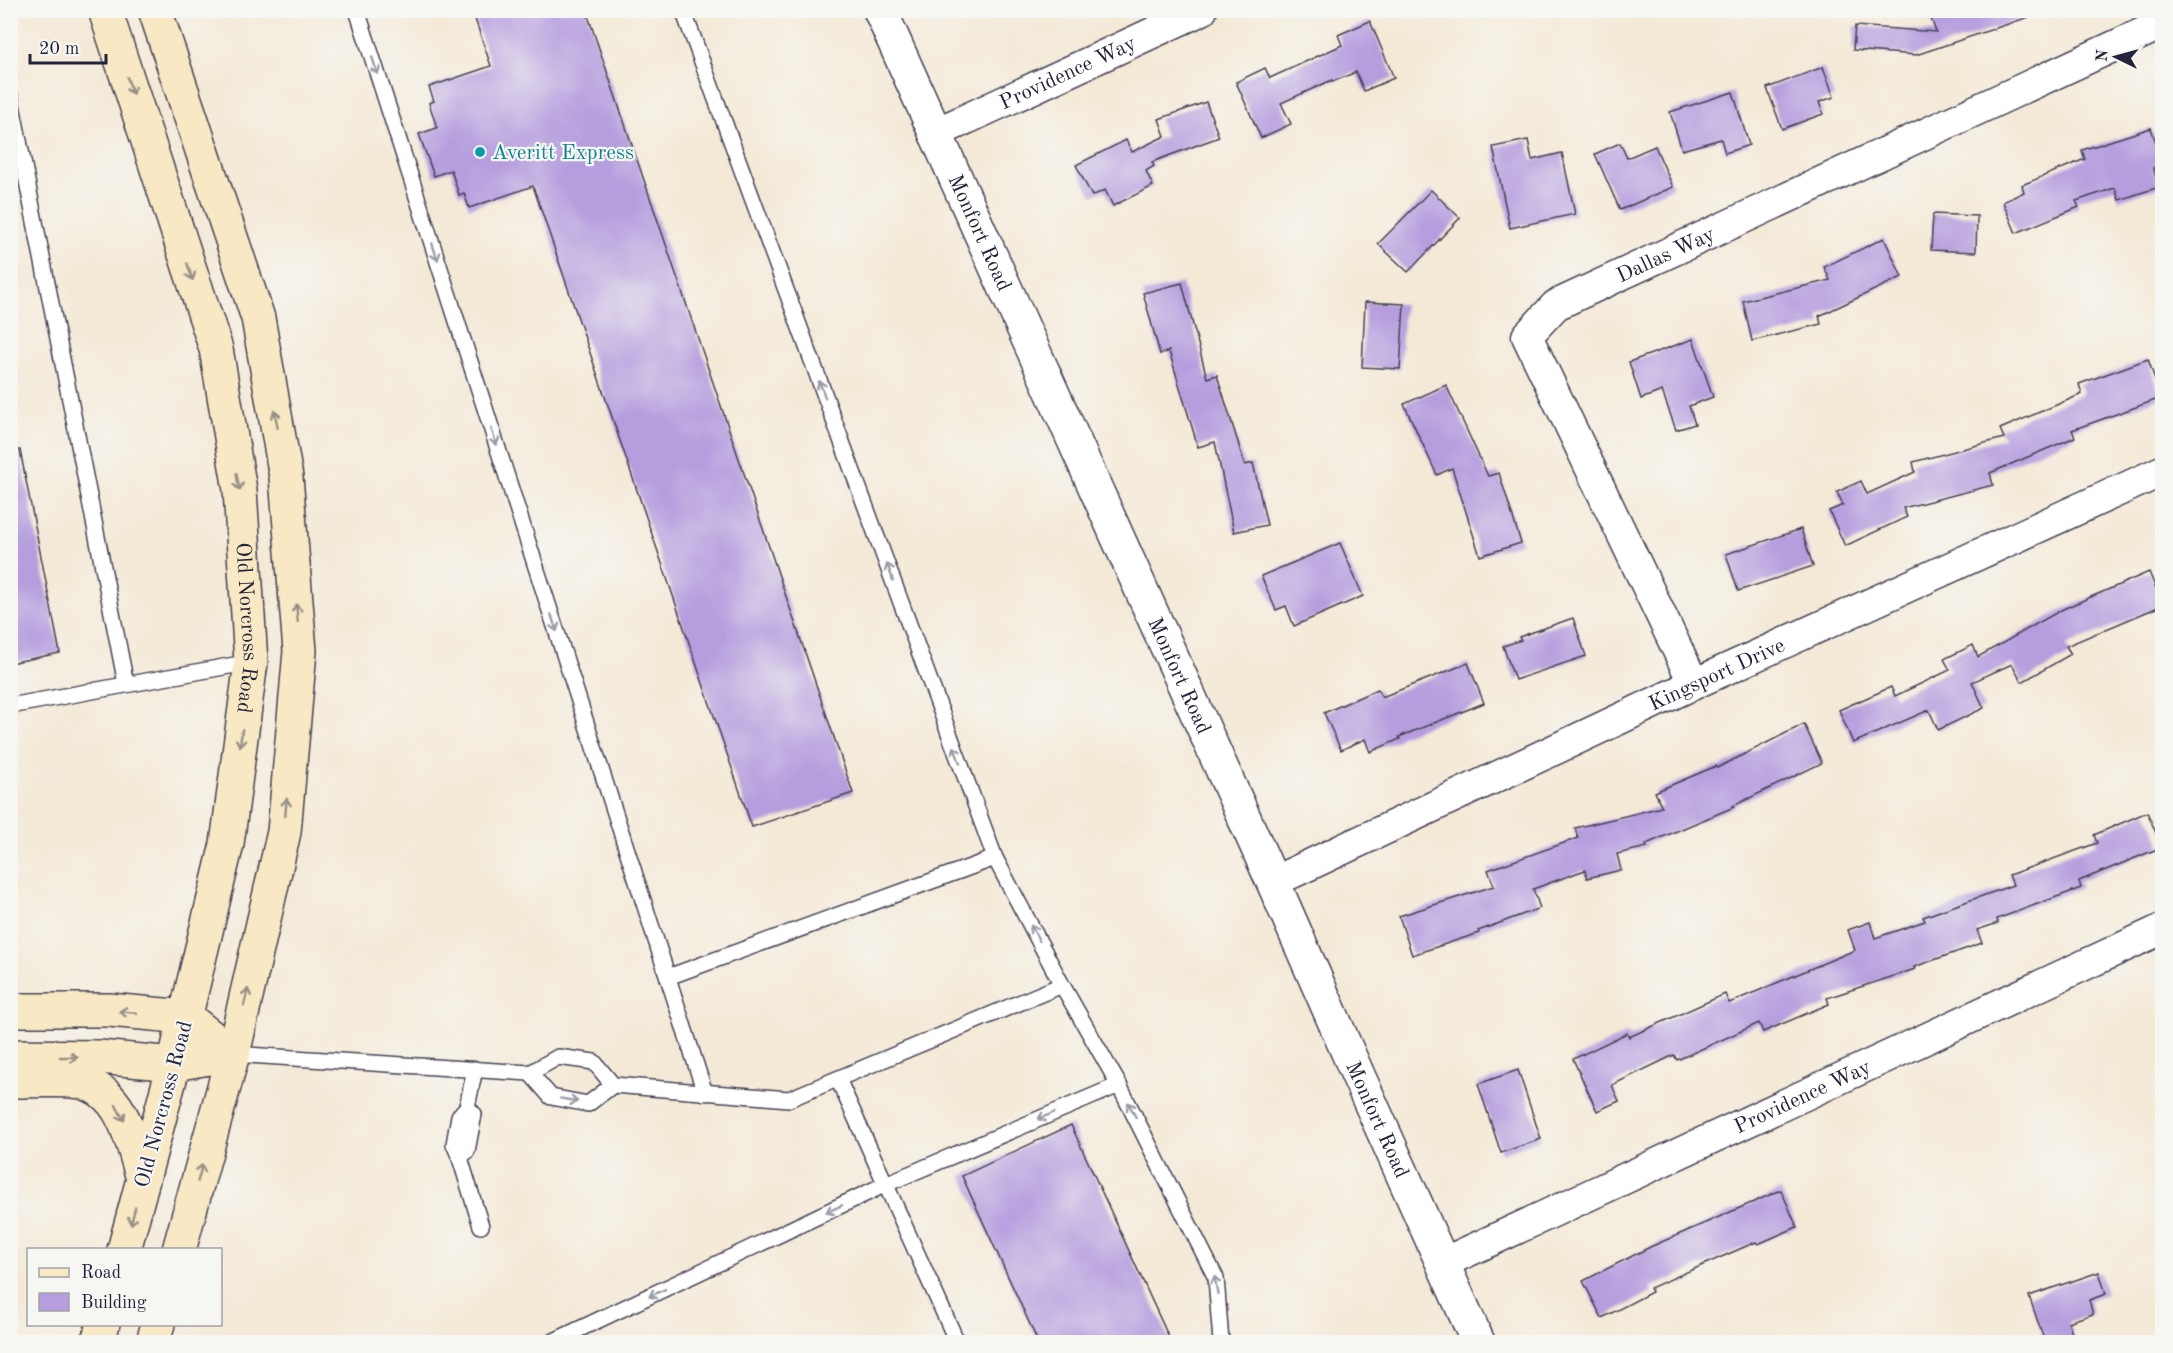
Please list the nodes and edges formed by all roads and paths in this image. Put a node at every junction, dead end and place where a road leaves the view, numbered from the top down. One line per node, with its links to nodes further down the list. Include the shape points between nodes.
1 (105, 10): 11 (main road, Old Norcross Road, one-way to 11, via 216,349 240,490)
2 (156, 10): 22 (main road, one-way to 2, via 284,832 300,651 286,477 258,318)
3 (357, 10): 18 (lane, one-way to 18)
4 (683, 10): 15 (lane, one-way to 4)
5 (880, 10): 9 (street, Monfort Road)
6 (1202, 10): 9 (street, Providence Way)
7 (2163, 24): 13 (street, Dallas Way, via 1556,305 1527,336)
8 (10, 95): 12 (lane)
9 (934, 134): 16 (street, Monfort Road)
10 (2163, 471): 13 (street, Kingsport Drive)
11 (251, 662): 12 (lane); 21 (main road, Old Norcross Road, one-way to 21, via 226,844)
12 (126, 684): 14 (lane)
13 (1694, 684): 16 (street, Kingsport Drive)
14 (10, 706)
15 (995, 858): 18 (lane); 19 (lane, one-way to 15)
16 (1274, 882): 37 (street, Monfort Road)
17 (2163, 929): 37 (street, Providence Way)
18 (668, 978): 31 (lane)
19 (1062, 985): 27 (lane); 30 (lane)
20 (10, 1010): 21 (main road, one-way to 20, via 109,1010)
21 (186, 1017): 22 (main road); 24 (main road, Old Norcross Road)
22 (233, 1054): 24 (main road); 25 (lane); 36 (main road, one-way to 22)
23 (10, 1056): 24 (main road, one-way to 24, via 99,1057)
24 (174, 1064): 32 (main road, Old Norcross Road)
25 (475, 1069): 26 (lane); 34 (lane, via 454,1144)
26 (530, 1073): 29 (lane, via 558,1056 594,1062); 29 (lane, one-way to 29, via 551,1097 588,1104)
27 (838, 1079): 31 (lane, via 789,1099); 33 (lane)
28 (10, 1081): 32 (main road, one-way to 32, via 80,1082 97,1089 115,1104 128,1128)
29 (614, 1085): 31 (lane)
30 (1119, 1085): 33 (lane, one-way to 33); 44 (lane, one-way to 30, via 1216,1278)
31 (705, 1093)
32 (143, 1179): 35 (main road, Old Norcross Road, one-way to 35)
33 (886, 1184): 42 (lane, one-way to 42); 43 (lane)
34 (481, 1226)
35 (125, 1248)
36 (180, 1248)
37 (1443, 1263): 45 (street, Monfort Road)
38 (102, 1326): 40 (main road)
39 (157, 1326): 41 (main road)
40 (98, 1342)
41 (153, 1342)
42 (552, 1342)
43 (957, 1342)
44 (1221, 1342)
45 (1478, 1342)

